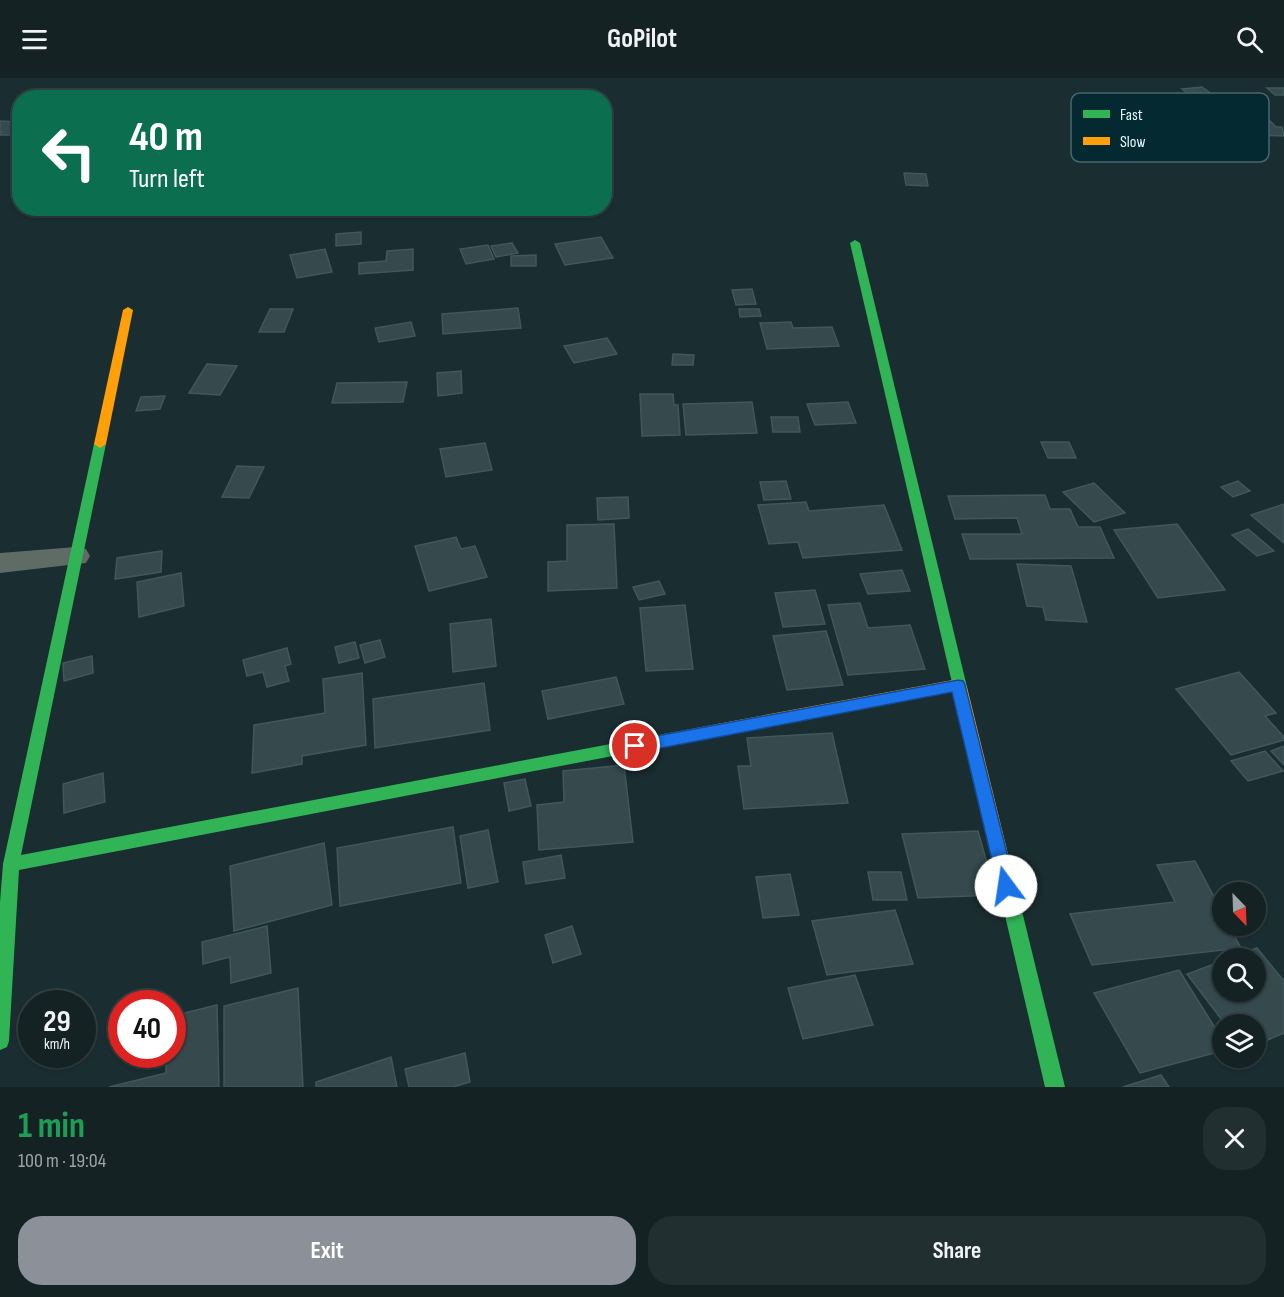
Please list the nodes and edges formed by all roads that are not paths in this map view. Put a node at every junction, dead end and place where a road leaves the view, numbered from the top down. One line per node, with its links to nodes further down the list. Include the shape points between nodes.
1 (855, 243): 5 (street)
2 (128, 310): 3 (street)
3 (76, 556): 4 (street); 6 (street)
4 (0, 563)
5 (958, 685): 6 (street); 8 (street)
6 (11, 864): 7 (street)
7 (0, 1041)
8 (1055, 1087)

